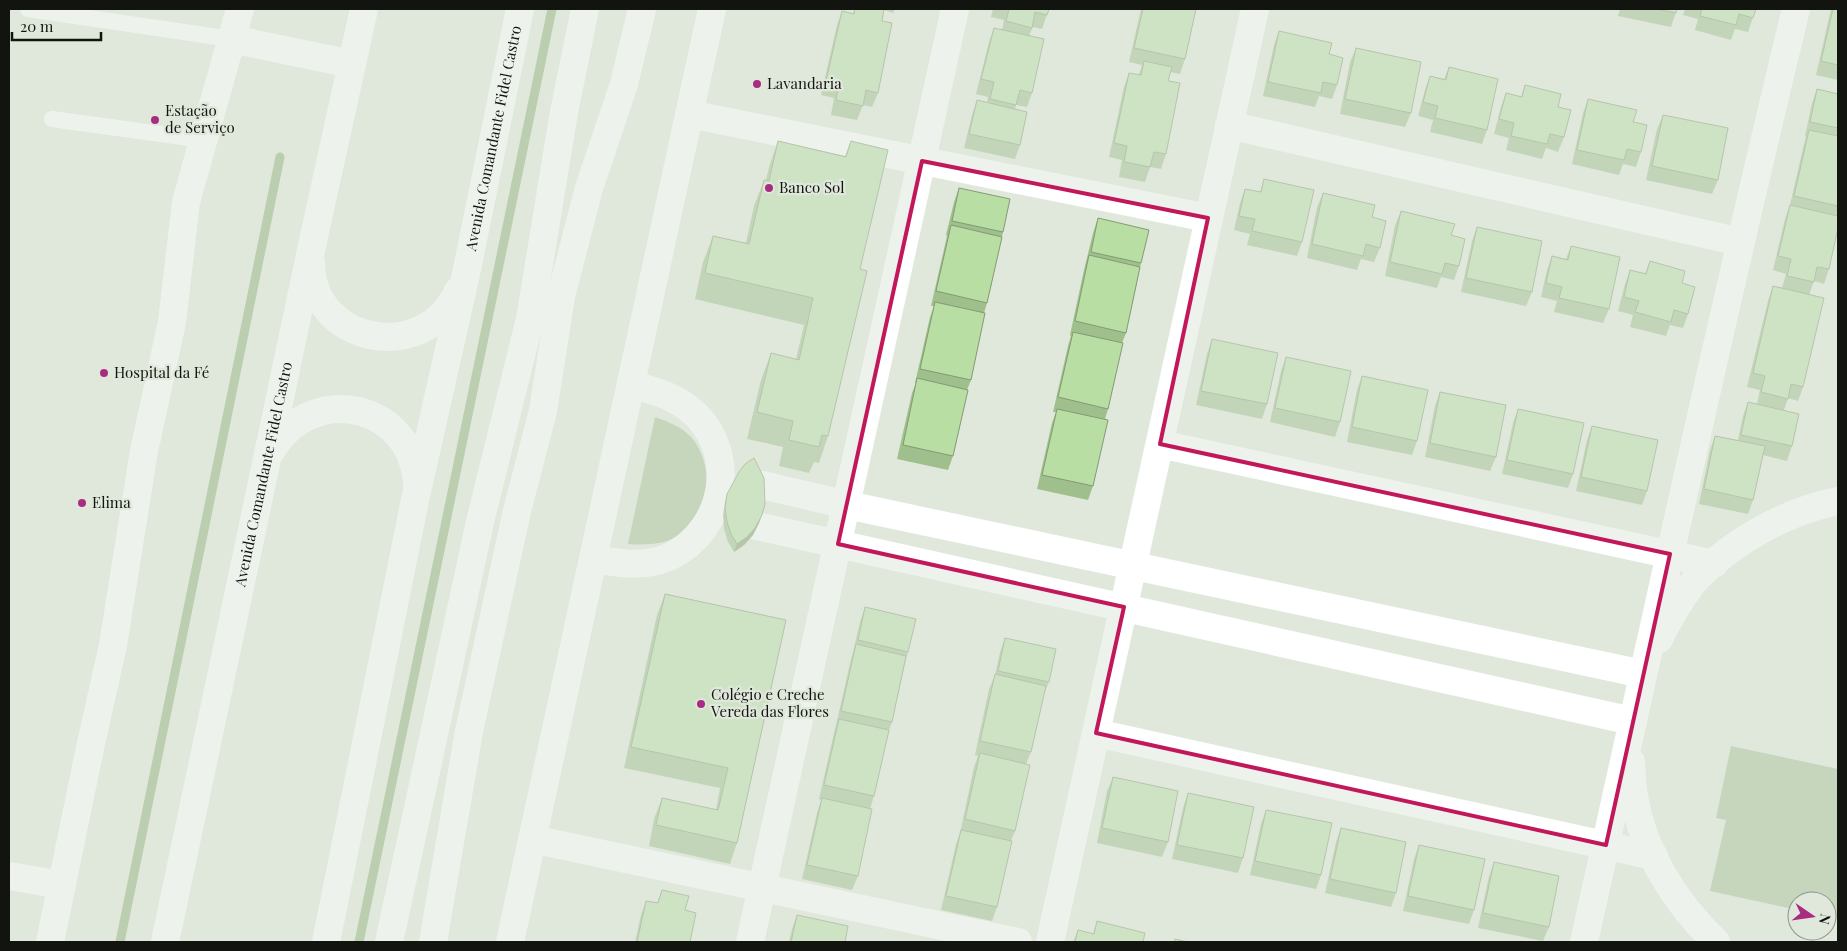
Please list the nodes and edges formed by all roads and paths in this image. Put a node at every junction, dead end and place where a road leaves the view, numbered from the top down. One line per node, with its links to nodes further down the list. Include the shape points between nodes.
1 (28, 9): 12 (lane)
2 (240, 9): 12 (main road)
3 (364, 9): 13 (main road, Avenida Comandante Fidel Castro)
4 (520, 9): 23 (main road, Avenida Comandante Fidel Castro)
5 (585, 9): 50 (main road, via 564,112 530,319 480,522)
6 (623, 9): 19 (main road)
7 (642, 9): 19 (main road, via 624,84)
8 (712, 9): 14 (main road)
9 (956, 9): 18 (main road)
10 (1255, 9): 16 (main road)
11 (1796, 9): 22 (main road)
12 (231, 39): 13 (main road); 17 (main road)
13 (352, 64): 21 (main road, Avenida Comandante Fidel Castro)
14 (689, 114): 18 (main road); 24 (main road)
15 (52, 119): 17 (lane)
16 (1229, 125): 20 (main road); 22 (main road)
17 (204, 140): 45 (main road, via 186,202 172,322 144,451 113,645)
18 (922, 161): 20 (main road); 30 (main road)
19 (590, 188): 51 (main road, via 561,296 543,412 517,510 469,731)
20 (1208, 218): 25 (main road)
21 (314, 240): 23 (main road, via 313,280 323,302 340,321 372,336 397,338 431,324 449,307); 26 (main road, Avenida Comandante Fidel Castro)
22 (1740, 242): 33 (main road)
23 (466, 274): 28 (main road, Avenida Comandante Fidel Castro)
24 (632, 385): 27 (main road, via 661,393 689,409); 34 (main road)
25 (1160, 444): 33 (main road); 36 (main road)
26 (265, 466): 28 (main road, via 276,442 294,423 318,412 357,410 382,421 401,439 416,475); 48 (main road, Avenida Comandante Fidel Castro)
27 (740, 480): 30 (main road); 34 (main road, via 718,497 718,517 695,539 668,557 637,564)
28 (415, 500): 49 (main road, Avenida Comandante Fidel Castro)
29 (1838, 501): 35 (main road, via 1791,516 1755,533)
30 (846, 506): 32 (main road); 36 (main road)
31 (757, 526): 32 (main road)
32 (838, 544): 37 (main road); 46 (main road)
33 (1670, 554): 35 (main road); 38 (main road)
34 (593, 559): 41 (main road)
35 (1714, 564): 38 (main road, via 1697,578 1678,607 1660,636)
36 (1133, 566): 37 (main road); 38 (main road)
37 (1124, 607): 39 (main road); 40 (main road)
38 (1643, 674): 39 (main road)
39 (1632, 721): 42 (main road); 43 (main road, via 1634,797)
40 (1096, 733): 42 (main road); 55 (main road)
41 (532, 839): 46 (main road); 52 (main road)
42 (1606, 846): 43 (main road); 56 (main road)
43 (1654, 856): 57 (main road, via 1674,894)
44 (9, 876): 45 (main road)
45 (62, 885): 47 (main road)
46 (762, 888): 53 (main road); 54 (main road)
47 (50, 942)
48 (165, 942)
49 (326, 942)
50 (389, 942)
51 (433, 942)
52 (510, 942)
53 (750, 942)
54 (1018, 942)
55 (1050, 942)
56 (1584, 942)
57 (1716, 942)

